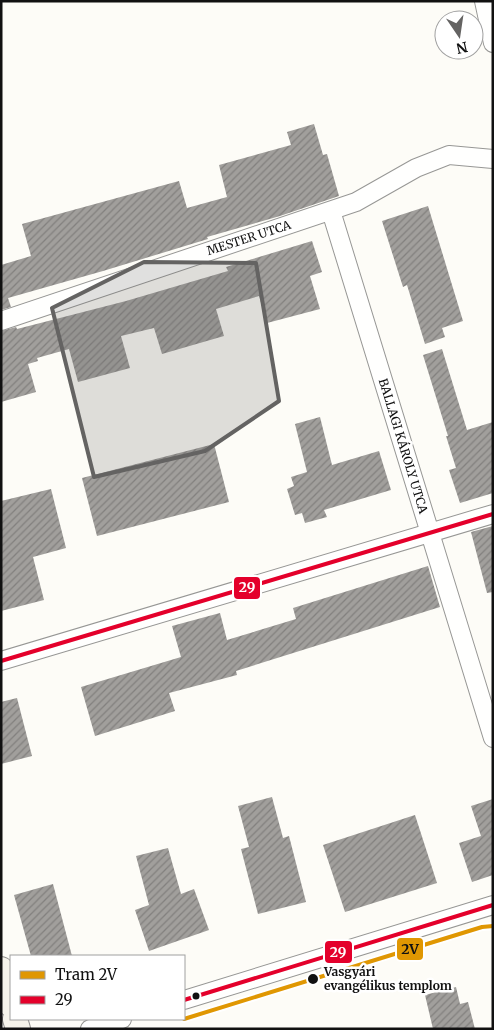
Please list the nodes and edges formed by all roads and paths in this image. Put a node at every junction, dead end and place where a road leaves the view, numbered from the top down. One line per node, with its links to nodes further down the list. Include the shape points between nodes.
1 (484, 1): 2 (street)
2 (493, 43)
3 (493, 159): 4 (street, MESTER UTCA, via 449,155 416,168 356,202)
4 (331, 211): 5 (street, MESTER UTCA); 7 (street, BALLAGI KÁROLY UTCA)
5 (1, 321)
6 (493, 514): 7 (street)
7 (430, 532): 8 (street); 9 (street, BALLAGI KÁROLY UTCA)
8 (1, 661)
9 (491, 728)
10 (493, 905): 12 (street)
11 (1, 969): 13 (street)
12 (185, 1000)
13 (10, 1001)
14 (119, 1020): 15 (street)
15 (90, 1029)

